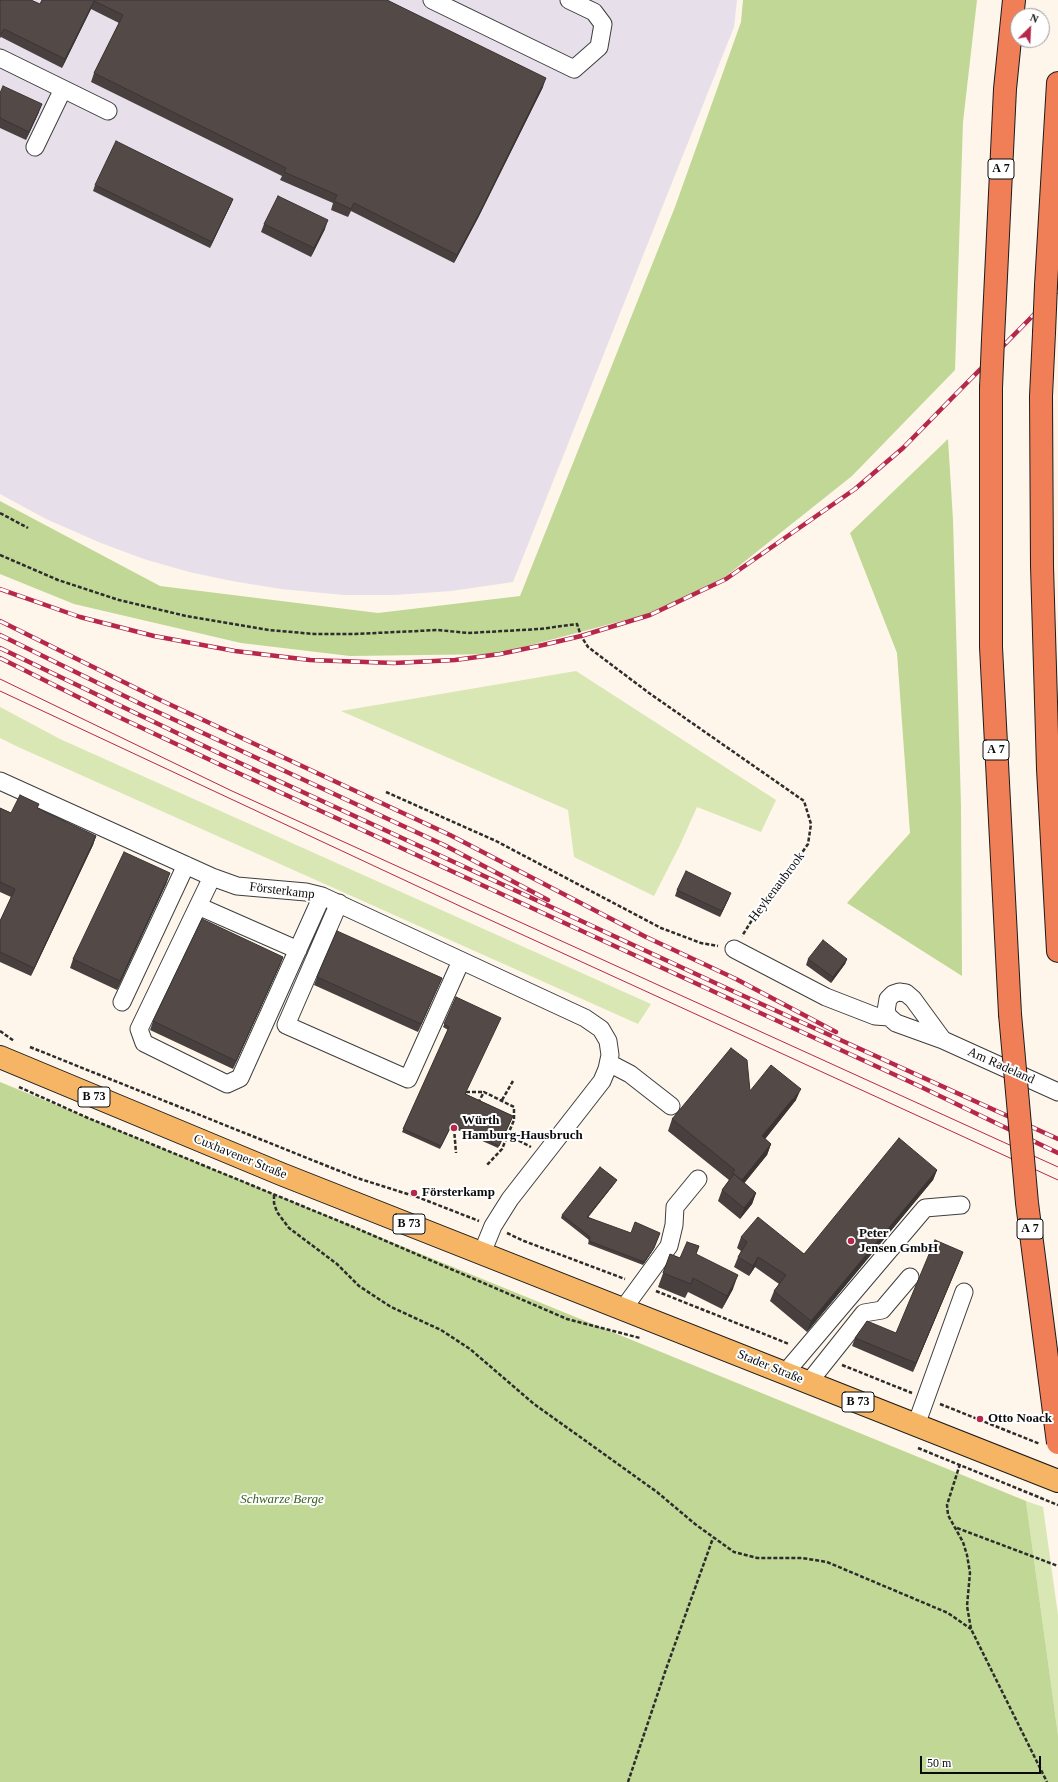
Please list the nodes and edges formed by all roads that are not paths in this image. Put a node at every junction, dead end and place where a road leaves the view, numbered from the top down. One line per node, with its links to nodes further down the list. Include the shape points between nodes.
1 (432, 0): 2 (street, via 574,69 599,47 603,24 594,12)
2 (569, 0)
3 (1014, 0): 35 (highway, A 7, bridge, via 1006,89 991,388 992,647 1010,1014)
4 (0, 58): 6 (street)
5 (1058, 83): 17 (highway, bridge, via 1041,396 1042,566 1048,769)
6 (63, 89): 7 (street); 8 (street)
7 (108, 111)
8 (35, 147)
9 (0, 781): 10 (street, Försterkamp)
10 (186, 865): 11 (street, Försterkamp); 19 (street)
11 (212, 877): 12 (street, Försterkamp, via 237,886 306,892); 14 (street)
12 (322, 896): 13 (street, Försterkamp); 16 (street)
13 (339, 903): 18 (street, Försterkamp); 18 (street, via 286,1025 408,1079)
14 (198, 906): 16 (street); 16 (street, via 139,1029 144,1043 227,1084 240,1078)
15 (734, 949): 20 (street, via 826,997 875,1016)
16 (298, 950)
17 (1058, 951)
18 (461, 961): 23 (street, Försterkamp, via 585,1018 601,1030 608,1041)
19 (122, 1002)
20 (889, 1017): 21 (street, Am Radeland, via 907,1027); 21 (street, Am Radeland, via 886,1011 888,999 899,992 906,993)
21 (943, 1040): 24 (street, Am Radeland)
22 (0, 1057): 28 (main road, Cuxhavener Straße / B 73, via 281,1174)
23 (609, 1063): 25 (street, via 630,1074); 28 (street, Försterkamp, via 602,1082 510,1198 493,1226)
24 (1058, 1092)
25 (671, 1106)
26 (698, 1179): 31 (street, via 675,1207 669,1246)
27 (961, 1205): 32 (street, via 925,1208)
28 (482, 1253): 31 (main road, Stader Straße / B 73)
29 (910, 1277): 33 (street, via 882,1310 864,1313)
30 (964, 1292): 34 (street)
31 (623, 1309): 32 (main road, Stader Straße / B 73)
32 (785, 1373): 33 (main road, Stader Straße / B 73)
33 (809, 1382): 34 (main road, Stader Straße / B 73)
34 (916, 1425): 36 (main road, Stader Straße / B 73, via 964,1455)
35 (1051, 1444)
36 (1058, 1481)

